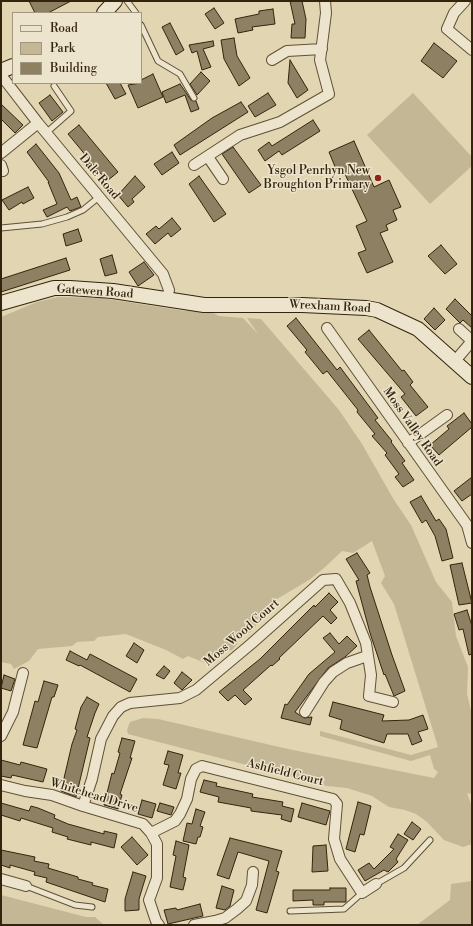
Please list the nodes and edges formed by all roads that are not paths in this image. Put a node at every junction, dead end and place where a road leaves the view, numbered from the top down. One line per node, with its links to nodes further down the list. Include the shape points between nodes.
1 (115, 1): 5 (main road)
2 (127, 1): 6 (lane)
3 (325, 1): 8 (street)
4 (465, 1): 9 (street, via 454,13 447,29)
5 (105, 12)
6 (135, 12)
7 (142, 26): 15 (lane, via 158,61 180,74)
8 (322, 50): 10 (street, via 287,51); 19 (street, via 320,60 329,94 280,122 240,135)
9 (472, 50)
10 (272, 60)
11 (12, 66): 12 (main road)
12 (1, 71)
13 (1, 75): 16 (street, Dale Road)
14 (54, 86): 17 (lane, via 71,111)
15 (194, 98)
16 (38, 123): 17 (street, Dale Road); 18 (street)
17 (46, 133): 22 (street, Dale Road)
18 (1, 153)
19 (208, 157): 20 (street); 21 (street)
20 (194, 165)
21 (223, 179)
22 (99, 197): 23 (lane, via 83,210 67,217 42,224); 24 (street, Dale Road, via 163,274 169,290)
23 (1, 228)
24 (167, 299): 25 (main road, Gatewen Road, via 113,291 64,288); 29 (main road, Wrexham Road, via 204,305 302,305 377,310 418,329)
25 (1, 303)
26 (327, 328): 32 (street, Moss Valley Road)
27 (459, 329): 28 (street)
28 (472, 341): 29 (street)
29 (455, 361): 30 (main road, Wrexham Road)
30 (472, 377)
31 (447, 415): 32 (street)
32 (408, 443): 33 (street, Moss Valley Road)
33 (469, 523): 34 (street, Moss Valley Road)
34 (472, 543)
35 (367, 656): 37 (street, Moss Wood Court, via 371,675 369,696); 38 (street, via 347,663 333,672); 41 (street, Moss Wood Court, via 366,643 350,603 336,579 323,580 196,690 180,698 130,703 121,707 113,716 101,739)
36 (23, 673): 39 (street, via 13,712)
37 (393, 702)
38 (305, 712)
39 (1, 736)
40 (1, 785): 41 (street, Whitehead Drive, via 52,795)
41 (83, 806): 42 (street, Whitehead Drive, via 143,824)
42 (150, 833): 48 (street, Ashfield Court, via 175,821 187,799 191,780 196,770 202,766 333,799 337,804 334,839 340,859); 51 (street, via 157,844 158,878 149,900)
43 (430, 840): 46 (lane, via 404,868)
44 (253, 872): 52 (street, via 252,885 246,901 225,918)
45 (1, 879): 47 (street)
46 (376, 884): 48 (street)
47 (26, 886): 49 (lane, via 75,905)
48 (362, 893): 50 (lane, via 344,909)
49 (92, 907)
50 (290, 912)
51 (159, 925)
52 (194, 925)

